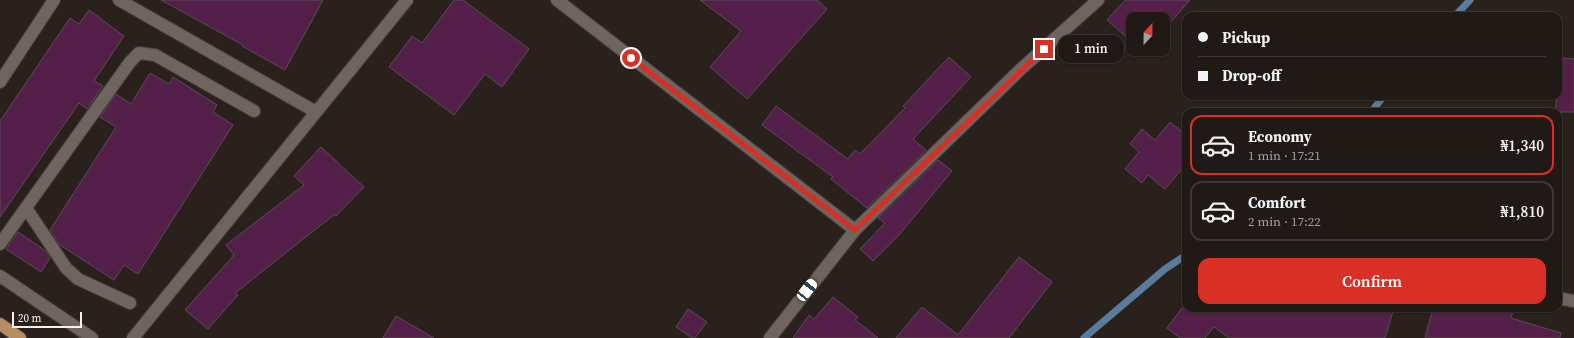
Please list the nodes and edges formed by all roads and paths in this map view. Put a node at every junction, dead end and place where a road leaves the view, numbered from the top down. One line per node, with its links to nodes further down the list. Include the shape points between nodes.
1 (54, 0): 6 (street)
2 (119, 0): 8 (street)
3 (407, 0): 8 (street)
4 (557, 0): 10 (street)
5 (1098, 0): 10 (street, via 1022,68)
6 (0, 82)
7 (254, 111): 9 (street, via 156,54 139,53)
8 (316, 112): 19 (street)
9 (26, 208): 11 (street); 15 (street, via 66,268 78,279)
10 (855, 230): 20 (street)
11 (0, 244)
12 (0, 276): 18 (street)
13 (1562, 299): 14 (street)
14 (1574, 301)
15 (130, 303)
16 (0, 324): 17 (main road)
17 (20, 338)
18 (92, 338)
19 (133, 338)
20 (770, 338)

